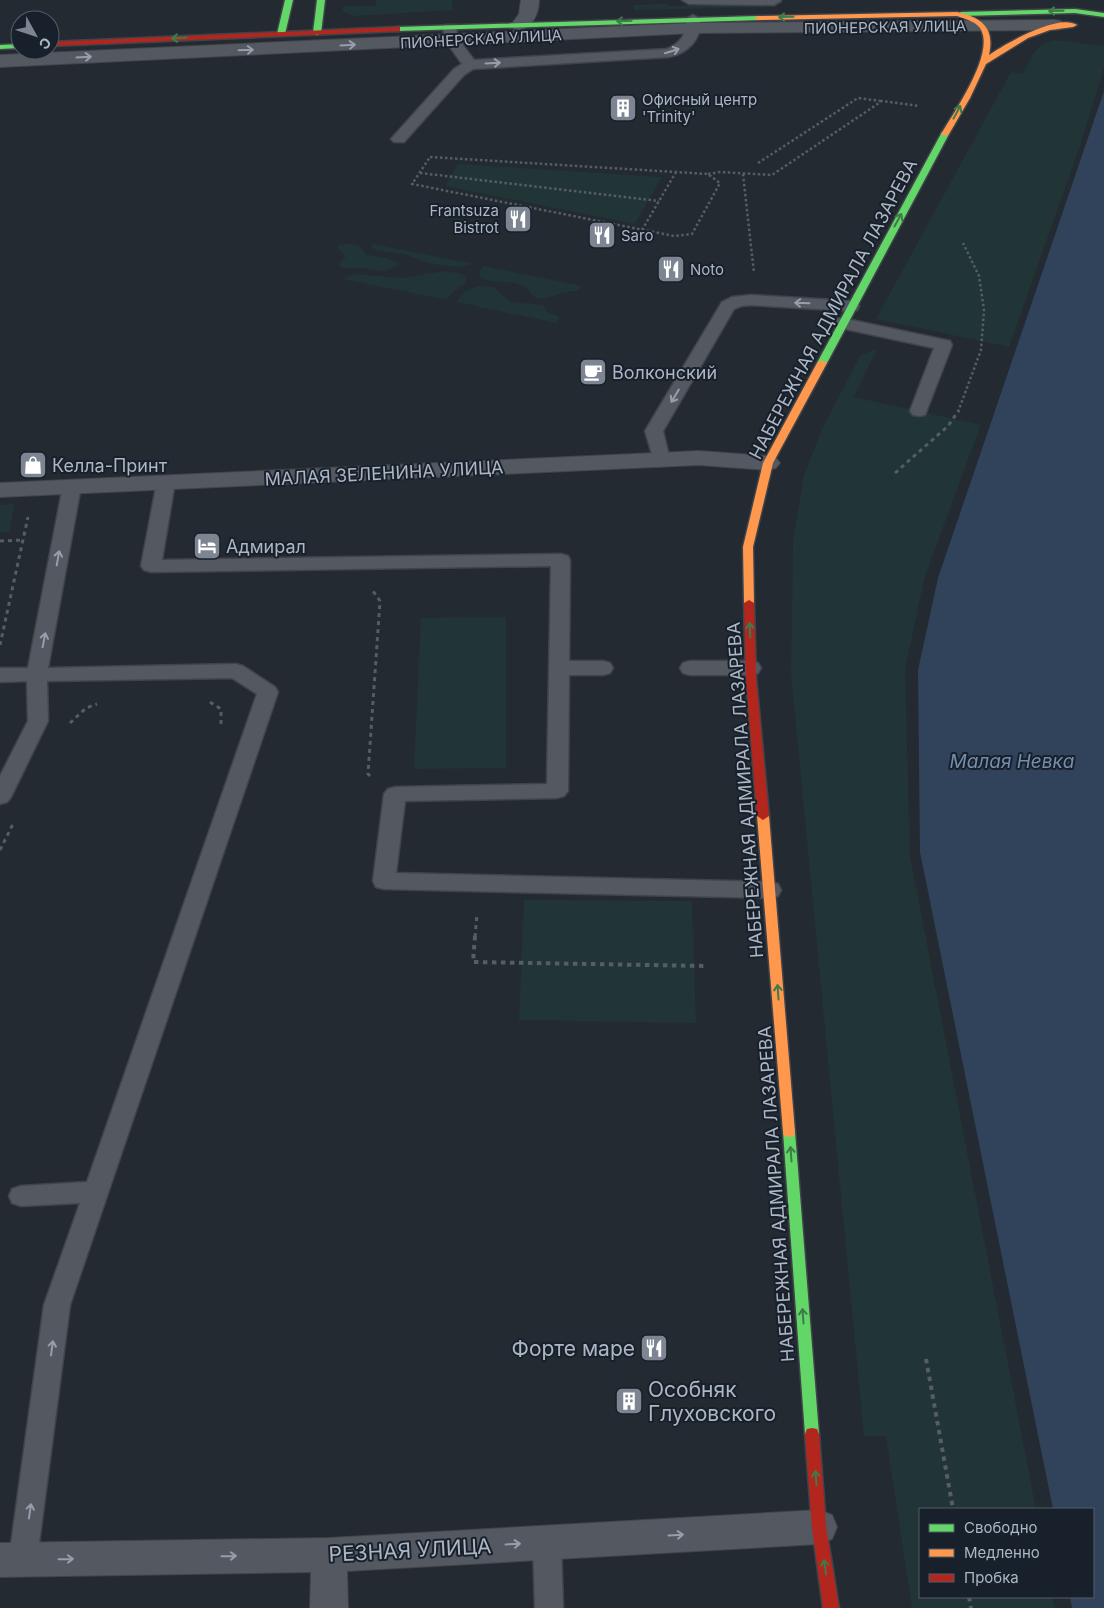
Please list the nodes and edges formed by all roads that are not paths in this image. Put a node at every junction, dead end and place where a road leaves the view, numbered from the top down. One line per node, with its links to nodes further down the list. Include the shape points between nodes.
1 (289, 0): 14 (main road)
2 (321, 0): 13 (main road)
3 (530, 0): 9 (street, via 531,6)
4 (689, 0): 5 (lane)
5 (774, 1)
6 (957, 14): 7 (main road, one-way to 6, via 1075,11); 8 (main road, ПИОНЕРСКАЯ УЛИЦА, one-way to 8); 11 (main road, ПИОНЕРСКАЯ УЛИЦА, via 971,17)
7 (1104, 15)
8 (694, 24): 9 (main road, ПИОНЕРСКАЯ УЛИЦА, one-way to 9); 11 (street, ПИОНЕРСКАЯ УЛИЦА); 15 (street, ПИОНЕРСКАЯ УЛИЦА); 20 (lane, one-way to 8, via 669,54 688,40)
9 (520, 25): 15 (main road, ПИОНЕРСКАЯ УЛИЦА)
10 (1055, 25): 11 (street); 12 (main road); 19 (main road, via 1015,41)
11 (984, 26): 19 (main road, НАБЕРЕЖНАЯ АДМИРАЛА ЛАЗАРЕВА, via 990,39)
12 (1087, 27)
13 (317, 33): 14 (main road, ПИОНЕРСКАЯ УЛИЦА); 15 (main road, ПИОНЕРСКАЯ УЛИЦА); 17 (street)
14 (281, 34): 16 (main road, ПИОНЕРСКАЯ УЛИЦА, one-way to 16); 17 (lane)
15 (451, 34): 17 (street, ПИОНЕРСКАЯ УЛИЦА, one-way to 15); 20 (lane)
16 (60, 44)
17 (299, 48): 18 (street, ПИОНЕРСКАЯ УЛИЦА, one-way to 17)
18 (0, 61)
19 (983, 63): 22 (main road, НАБЕРЕЖНАЯ АДМИРАЛА ЛАЗАРЕВА, one-way to 19)
20 (470, 65): 21 (lane, via 458,72)
21 (399, 139)
22 (851, 306): 23 (main road, НАБЕРЕЖНАЯ АДМИРАЛА ЛАЗАРЕВА); 25 (lane, one-way to 25, via 751,300 728,306 654,431)
23 (842, 323): 24 (lane, via 944,344); 26 (main road, НАБЕРЕЖНАЯ АДМИРАЛА ЛАЗАРЕВА)
24 (919, 411)
25 (662, 460): 26 (street, МАЛАЯ ЗЕЛЕНИНА УЛИЦА, via 718,458); 27 (street, МАЛАЯ ЗЕЛЕНИНА УЛИЦА)
26 (768, 463): 33 (main road, НАБЕРЕЖНАЯ АДМИРАЛА ЛАЗАРЕВА, one-way to 26, via 748,547)
27 (166, 482): 28 (street, МАЛАЯ ЗЕЛЕНИНА УЛИЦА); 30 (lane, via 151,566 561,560)
28 (72, 486): 29 (street, МАЛАЯ ЗЕЛЕНИНА УЛИЦА); 34 (lane, one-way to 28)
29 (0, 490)
30 (558, 668): 31 (lane); 37 (lane, via 556,791 395,794 384,881)
31 (603, 668)
32 (690, 668): 33 (lane)
33 (751, 668): 37 (main road, НАБЕРЕЖНАЯ АДМИРАЛА ЛАЗАРЕВА)
34 (37, 674): 35 (lane); 36 (lane, via 38,721); 38 (lane, via 236,671 268,692)
35 (0, 675)
36 (0, 797)
37 (770, 890): 40 (main road, НАБЕРЕЖНАЯ АДМИРАЛА ЛАЗАРЕВА, one-way to 37)
38 (95, 1192): 39 (lane); 43 (lane, one-way to 38, via 57,1305)
39 (22, 1196)
40 (819, 1527): 41 (street, РЕЗНАЯ УЛИЦА, one-way to 40); 46 (main road, НАБЕРЕЖНАЯ АДМИРАЛА ЛАЗАРЕВА, one-way to 40)
41 (547, 1542): 42 (street, РЕЗНАЯ УЛИЦА, one-way to 41); 45 (lane)
42 (329, 1555): 43 (street, РЕЗНАЯ УЛИЦА, one-way to 42); 44 (street)
43 (12, 1559)
44 (329, 1608)
45 (549, 1608)
46 (831, 1608)

